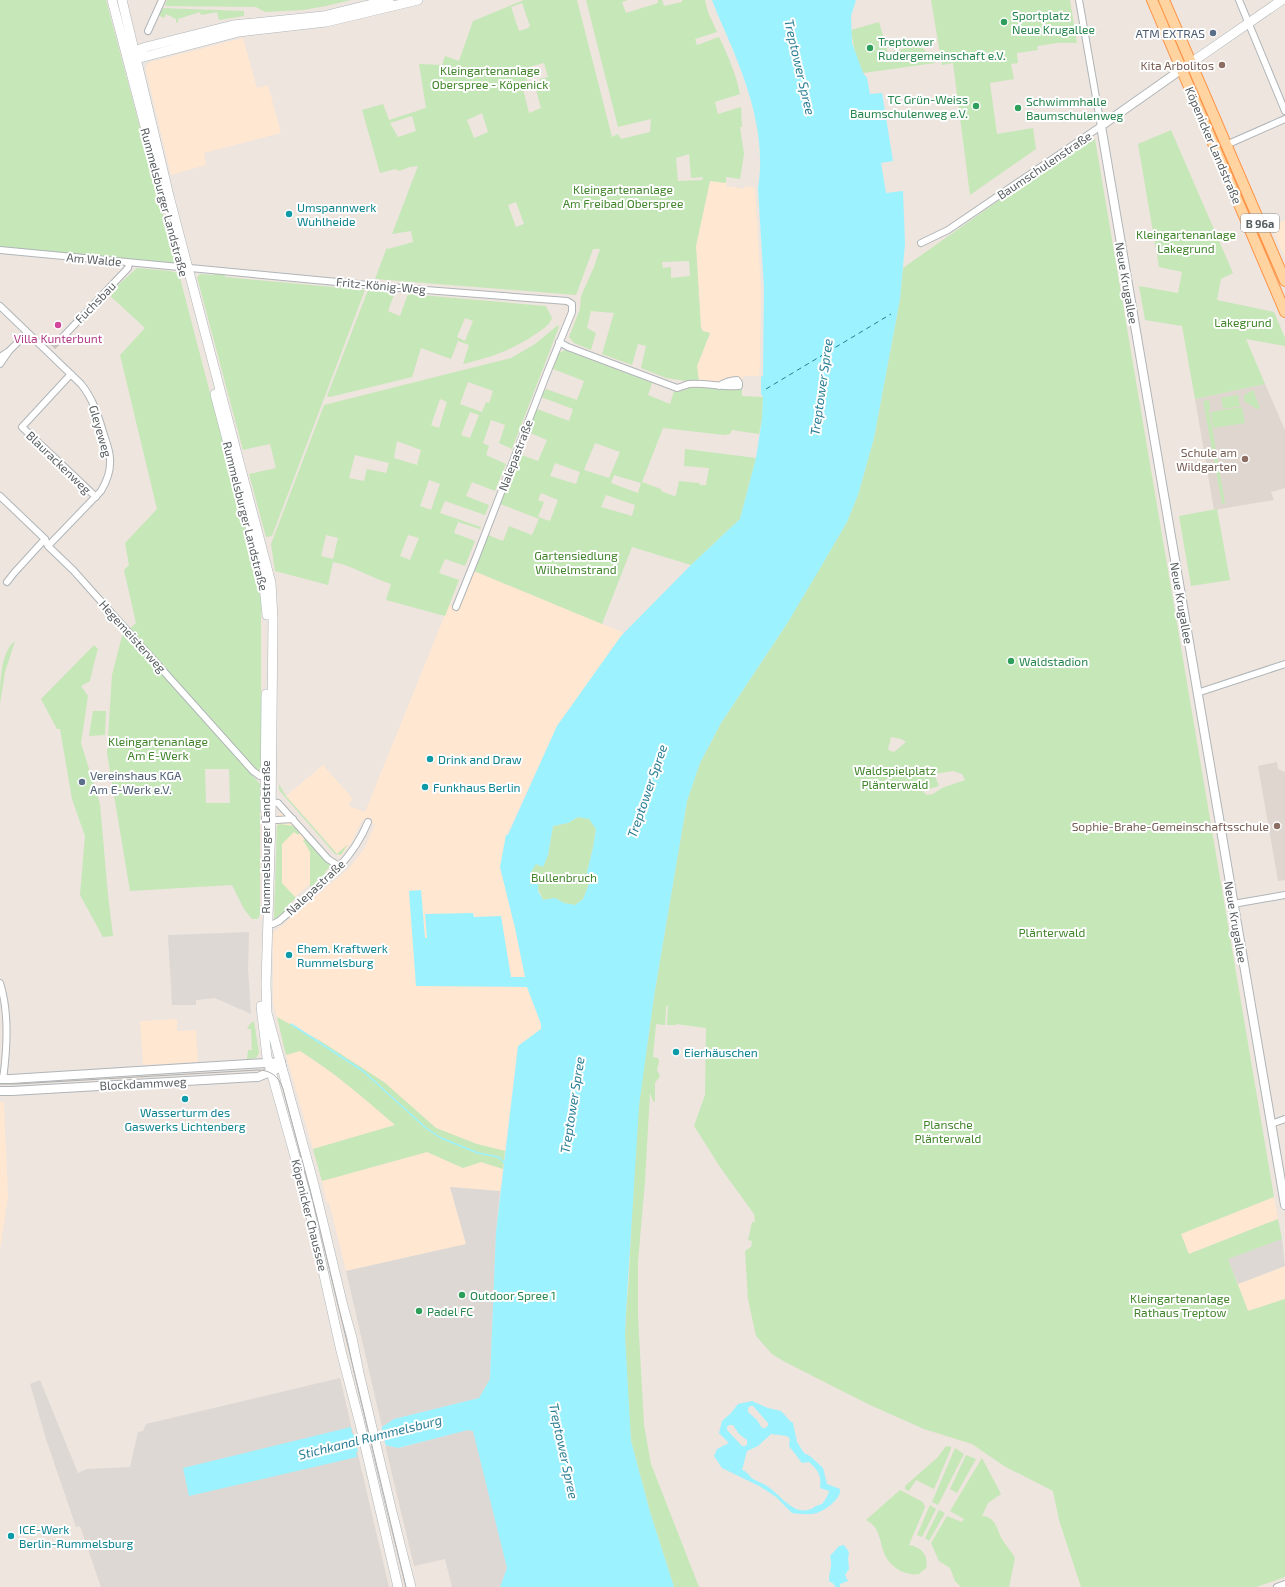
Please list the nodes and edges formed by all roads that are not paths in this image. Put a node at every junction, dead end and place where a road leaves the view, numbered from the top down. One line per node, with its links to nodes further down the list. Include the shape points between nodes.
1 (112, 0): 14 (main road, Rummelsburger Landstraße)
2 (122, 0): 13 (main road, Rummelsburger Landstraße)
3 (162, 0): 12 (street)
4 (389, 0): 13 (main road, via 323,16 232,26)
5 (418, 0): 13 (main road, via 326,22 239,32)
6 (1079, 0): 18 (street, Neue Krugallee)
7 (1152, 0): 15 (main road, Köpenicker Landstraße / B 96a)
8 (1164, 0): 15 (main road, Köpenicker Landstraße / B 96a)
9 (1239, 0): 11 (street)
10 (1282, 0): 11 (main road, Baumschulenstraße)
11 (1249, 24): 15 (main road, Baumschulenstraße); 16 (street)
12 (148, 32)
13 (136, 55): 14 (main road); 23 (main road, Rummelsburger Landstraße)
14 (127, 57): 23 (main road, Rummelsburger Landstraße)
15 (1186, 67): 18 (street, Baumschulenstraße); 19 (main road, Köpenicker Landstraße / B 96a); 27 (main road, Köpenicker Landstraße / B 96a, via 1206,129)
16 (1285, 111)
17 (1285, 119): 19 (street)
18 (1101, 126): 20 (street, Baumschulenstraße, via 948,230); 47 (street, Neue Krugallee)
19 (1226, 145): 24 (main road, Köpenicker Landstraße / B 96a)
20 (921, 243)
21 (0, 250): 22 (street, Am Walde)
22 (129, 262): 23 (street, Am Walde); 29 (street, Fuchsbau, via 128,268)
23 (186, 268): 25 (street, Fritz-König-Weg, via 568,301); 48 (main road, Rummelsburger Landstraße, via 264,584 267,612); 49 (main road, Rummelsburger Landstraße, via 272,591)
24 (1285, 281)
25 (572, 304): 30 (street, Nalepastraße, via 572,312)
26 (0, 306): 28 (street, Gleyeweg)
27 (1285, 312)
28 (27, 333): 32 (street); 33 (street, Gleyeweg)
29 (58, 341)
30 (560, 342): 37 (street, via 677,388 690,384); 45 (street, Nalepastraße)
31 (53, 347): 33 (street)
32 (9, 352): 34 (street); 35 (street)
33 (48, 352): 36 (street, Gleyeweg)
34 (0, 357)
35 (0, 364)
36 (71, 374): 39 (street, Gleyeweg, via 89,394 96,407 110,457 106,483); 39 (street, Blaurackenweg, via 22,427)
37 (719, 386)
38 (0, 496): 40 (street, Hegemeisterweg)
39 (96, 497): 43 (street, Gleyeweg)
40 (5, 501): 41 (street); 42 (street, Hegemeisterweg)
41 (0, 506)
42 (45, 539): 43 (street, Hegemeisterweg); 44 (street)
43 (48, 546): 48 (street, Hegemeisterweg, via 253,771)
44 (7, 582)
45 (456, 607)
46 (1285, 664): 47 (street)
47 (1197, 693): 55 (street, Neue Krugallee)
48 (265, 776): 50 (main road, Rummelsburger Landstraße)
49 (271, 802): 50 (main road, Rummelsburger Landstraße); 51 (street, via 278,803)
50 (268, 818): 51 (street); 56 (main road, Rummelsburger Landstraße); 58 (main road, Rummelsburger Landstraße, via 260,983)
51 (293, 819): 53 (street, via 328,859)
52 (368, 822): 53 (street, Nalepastraße, via 359,843)
53 (340, 866): 56 (street, Nalepastraße, via 279,921)
54 (1285, 895): 55 (street)
55 (1233, 904): 65 (street, Neue Krugallee)
56 (269, 924): 58 (main road, Rummelsburger Landstraße)
57 (0, 983): 62 (street, via 4,998 6,1036)
58 (264, 1012): 59 (main road, Köpenicker Chaussee); 60 (main road, Köpenicker Chaussee)
59 (269, 1063): 60 (street, Blockdammweg); 61 (main road, Köpenicker Chaussee); 62 (street, Blockdammweg)
60 (282, 1064): 61 (street, Blockdammweg); 69 (main road, Köpenicker Chaussee, via 352,1338)
61 (271, 1073): 63 (street, Blockdammweg, via 258,1077); 68 (main road, Köpenicker Chaussee, via 306,1195)
62 (1, 1079): 63 (street, Blockdammweg)
63 (1, 1091)
64 (1285, 1118): 65 (street)
65 (1271, 1124): 66 (street, Neue Krugallee)
66 (1285, 1206)
67 (1285, 1584): 70 (street)
68 (398, 1587)
69 (411, 1587)
70 (1277, 1587)

